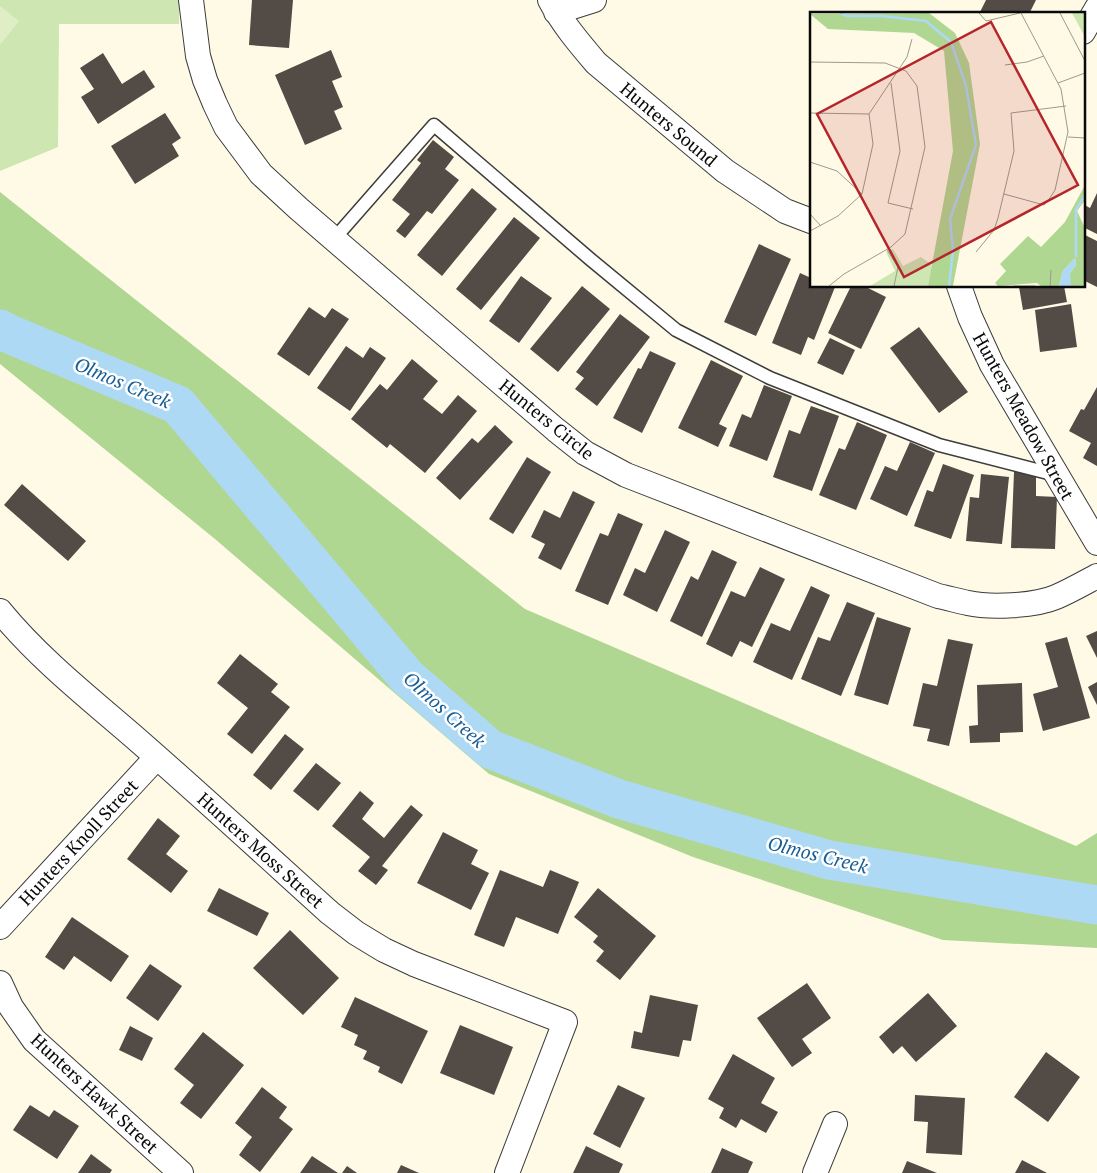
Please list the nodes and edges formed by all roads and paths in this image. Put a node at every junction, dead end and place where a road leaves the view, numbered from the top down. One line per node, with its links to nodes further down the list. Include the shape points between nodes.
1 (191, 0): 7 (street, Hunters Circle, via 198,56 226,127 261,174)
2 (594, 0): 3 (street)
3 (553, 6): 6 (street, Hunters Sound, via 596,63 725,171 784,211)
4 (1097, 8): 5 (street)
5 (1084, 30)
6 (810, 221)
7 (334, 239): 9 (lane, via 434,125 676,330 770,378 939,444); 11 (street, Hunters Circle, via 556,430 585,453 626,475 938,596 969,604 1028,604 1054,598)
8 (960, 288): 9 (street, Hunters Meadow Street, via 992,365)
9 (1057, 475): 10 (street, Hunters Meadow Street)
10 (1097, 543)
11 (1097, 576)
12 (0, 611): 13 (street, Hunters Moss Street, via 45,658)
13 (157, 757): 14 (street, Hunters Knoll Street); 18 (street, Hunters Moss Street, via 356,933 414,964 565,1022)
14 (0, 928)
15 (0, 983): 17 (street, Hunters Hawk Street, via 11,1007 34,1040)
16 (835, 1124): 19 (street)
17 (181, 1173)
18 (507, 1173)
19 (815, 1173)

